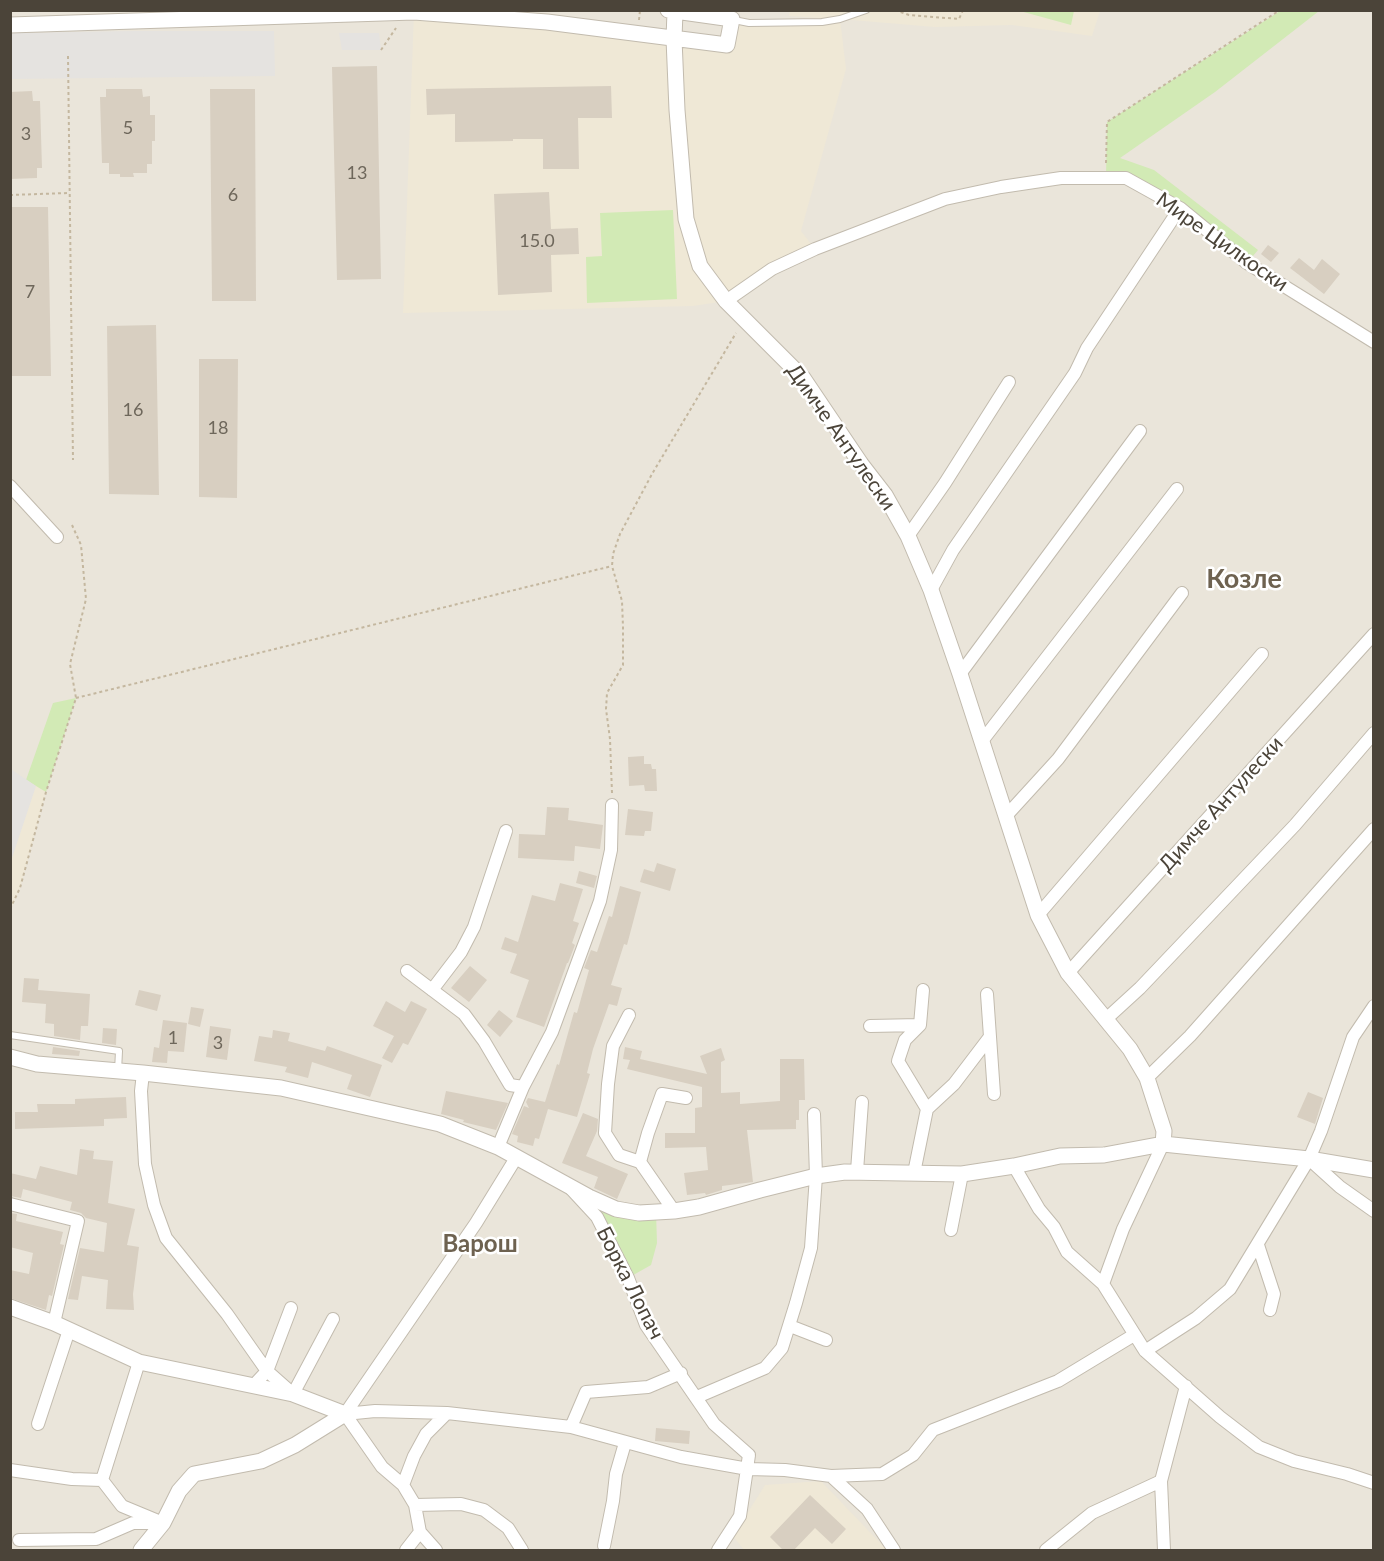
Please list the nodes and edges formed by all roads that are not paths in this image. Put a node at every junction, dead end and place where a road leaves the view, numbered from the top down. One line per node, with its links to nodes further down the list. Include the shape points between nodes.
1 (866, 10): 4 (lane, via 822,22 749,23)
2 (414, 11): 5 (street); 6 (street, via 547,22)
3 (672, 11): 4 (street); 6 (street, Димче Антулески)
4 (733, 15): 6 (street, via 727,45)
5 (10, 25)
6 (674, 39): 8 (street, Димче Антулески, via 686,219 700,266)
7 (1180, 208): 8 (street, Мире Цилкоски, via 1126,178 1061,178 945,199 772,269); 9 (street, Мире Цилкоски, via 1247,263); 16 (street, via 1087,348 1076,373 953,550)
8 (726, 302): 14 (street, Димче Антулески, via 803,378 885,495)
9 (1374, 342)
10 (1009, 382): 14 (street, Димче Антулески)
11 (1140, 431): 20 (street)
12 (10, 486): 15 (street)
13 (1177, 489): 22 (street)
14 (908, 536): 16 (street, Димче Антулески)
15 (57, 537)
16 (931, 590): 20 (street, Димче Антулески)
17 (1182, 593): 24 (street, via 1058,759)
18 (1374, 634): 29 (street, Димче Антулески)
19 (1262, 654): 27 (street)
20 (960, 674): 22 (street, Димче Антулески)
21 (1374, 733): 35 (street, via 1295,825)
22 (982, 741): 24 (street, Димче Антулески)
23 (612, 805): 44 (street, via 611,849 600,901 552,1032)
24 (1006, 816): 27 (street, Димче Антулески)
25 (1374, 829): 43 (street, via 1190,1036)
26 (506, 831): 30 (street, via 474,927 461,952)
27 (1038, 915): 29 (street, Димче Антулески)
28 (407, 971): 30 (street)
29 (1068, 973): 35 (street, Димче Антулески)
30 (432, 990): 44 (street, via 464,1014 510,1084)
31 (922, 990): 36 (street)
32 (987, 994): 39 (street)
33 (1374, 1006): 53 (street, via 1353,1037)
34 (629, 1015): 54 (street, via 613,1046 605,1133 619,1155)
35 (1105, 1020): 43 (street, Димче Антулески, via 1130,1048)
36 (920, 1025): 37 (street); 48 (street, via 905,1040 898,1061)
37 (870, 1026)
38 (10, 1035): 41 (lane, via 119,1051)
39 (989, 1038): 45 (street); 48 (street, via 954,1084)
40 (10, 1057): 41 (street, via 37,1064)
41 (118, 1072): 42 (street)
42 (143, 1072): 51 (street, via 292,1091 440,1124); 79 (street, via 145,1164 166,1238)
43 (1147, 1078): 50 (street, Димче Антулески, via 1164,1131)
44 (523, 1087): 51 (street)
45 (994, 1094)
46 (686, 1098): 54 (street, via 662,1094)
47 (862, 1102): 57 (street)
48 (927, 1109): 58 (street)
49 (814, 1114): 60 (street)
50 (1163, 1144): 53 (street); 55 (street, via 1104,1155 1060,1156); 67 (street, via 1123,1229)
51 (498, 1147): 52 (street)
52 (516, 1158): 61 (street); 85 (street)
53 (1309, 1159): 56 (street); 64 (street); 66 (street)
54 (640, 1162): 63 (street)
55 (1014, 1166): 59 (street); 67 (street, via 1068,1252)
56 (1374, 1170)
57 (857, 1171): 58 (street); 60 (street)
58 (914, 1173): 59 (street)
59 (962, 1174): 65 (street)
60 (816, 1176): 63 (street); 73 (street, via 811,1248)
61 (567, 1185): 63 (street, via 615,1209 639,1213); 80 (street, Борка Лопач, via 597,1217 628,1278 646,1325)
62 (10, 1204): 72 (street, via 78,1221)
63 (674, 1211)
64 (1374, 1211)
65 (951, 1230)
66 (1258, 1245): 70 (street, via 1274,1294); 77 (street, via 1230,1289 1196,1318)
67 (1103, 1284): 75 (street)
68 (10, 1307): 72 (street)
69 (291, 1308): 79 (street)
70 (1270, 1310)
71 (333, 1319): 83 (street)
72 (54, 1323): 74 (street)
73 (790, 1326): 76 (street); 84 (street, via 782,1347 765,1368)
74 (69, 1330): 78 (street); 87 (street)
75 (1134, 1335): 77 (street); 92 (street, via 1058,1381 933,1430 913,1455 882,1474)
76 (826, 1340)
77 (1145, 1351): 82 (street)
78 (139, 1362): 81 (street); 93 (street)
79 (267, 1371): 81 (street); 83 (street)
80 (681, 1372): 84 (street, Борка Лопач); 88 (street, via 648,1387 586,1392)
81 (253, 1386): 83 (street)
82 (1186, 1386): 94 (street); 95 (street, via 1259,1447)
83 (293, 1394): 85 (street)
84 (697, 1397): 90 (street, Борка Лопач, via 714,1424 749,1455)
85 (345, 1413): 86 (street); 96 (street, via 382,1467); 98 (street, via 261,1461 194,1474 179,1491)
86 (447, 1413): 88 (street); 96 (street, via 426,1434)
87 (38, 1424)
88 (572, 1427): 89 (street)
89 (625, 1443): 90 (street); 101 (street)
90 (748, 1469): 92 (street); 106 (street, via 740,1516)
91 (10, 1470): 93 (street)
92 (831, 1476): 107 (street, via 867,1509)
93 (102, 1480): 98 (street, via 122,1506)
94 (1161, 1481): 108 (street, via 1092,1513); 109 (street)
95 (1374, 1483)
96 (404, 1485): 97 (street)
97 (415, 1505): 99 (street); 102 (street, via 461,1504 484,1510 508,1528)
98 (163, 1523): 100 (street, via 133,1523 96,1539); 103 (street)
99 (420, 1532): 104 (street); 105 (street)
100 (20, 1540)
101 (604, 1546)
102 (522, 1550)
103 (141, 1551)
104 (406, 1551)
105 (436, 1551)
106 (718, 1551)
107 (894, 1551)
108 (1047, 1551)
109 (1164, 1551)

